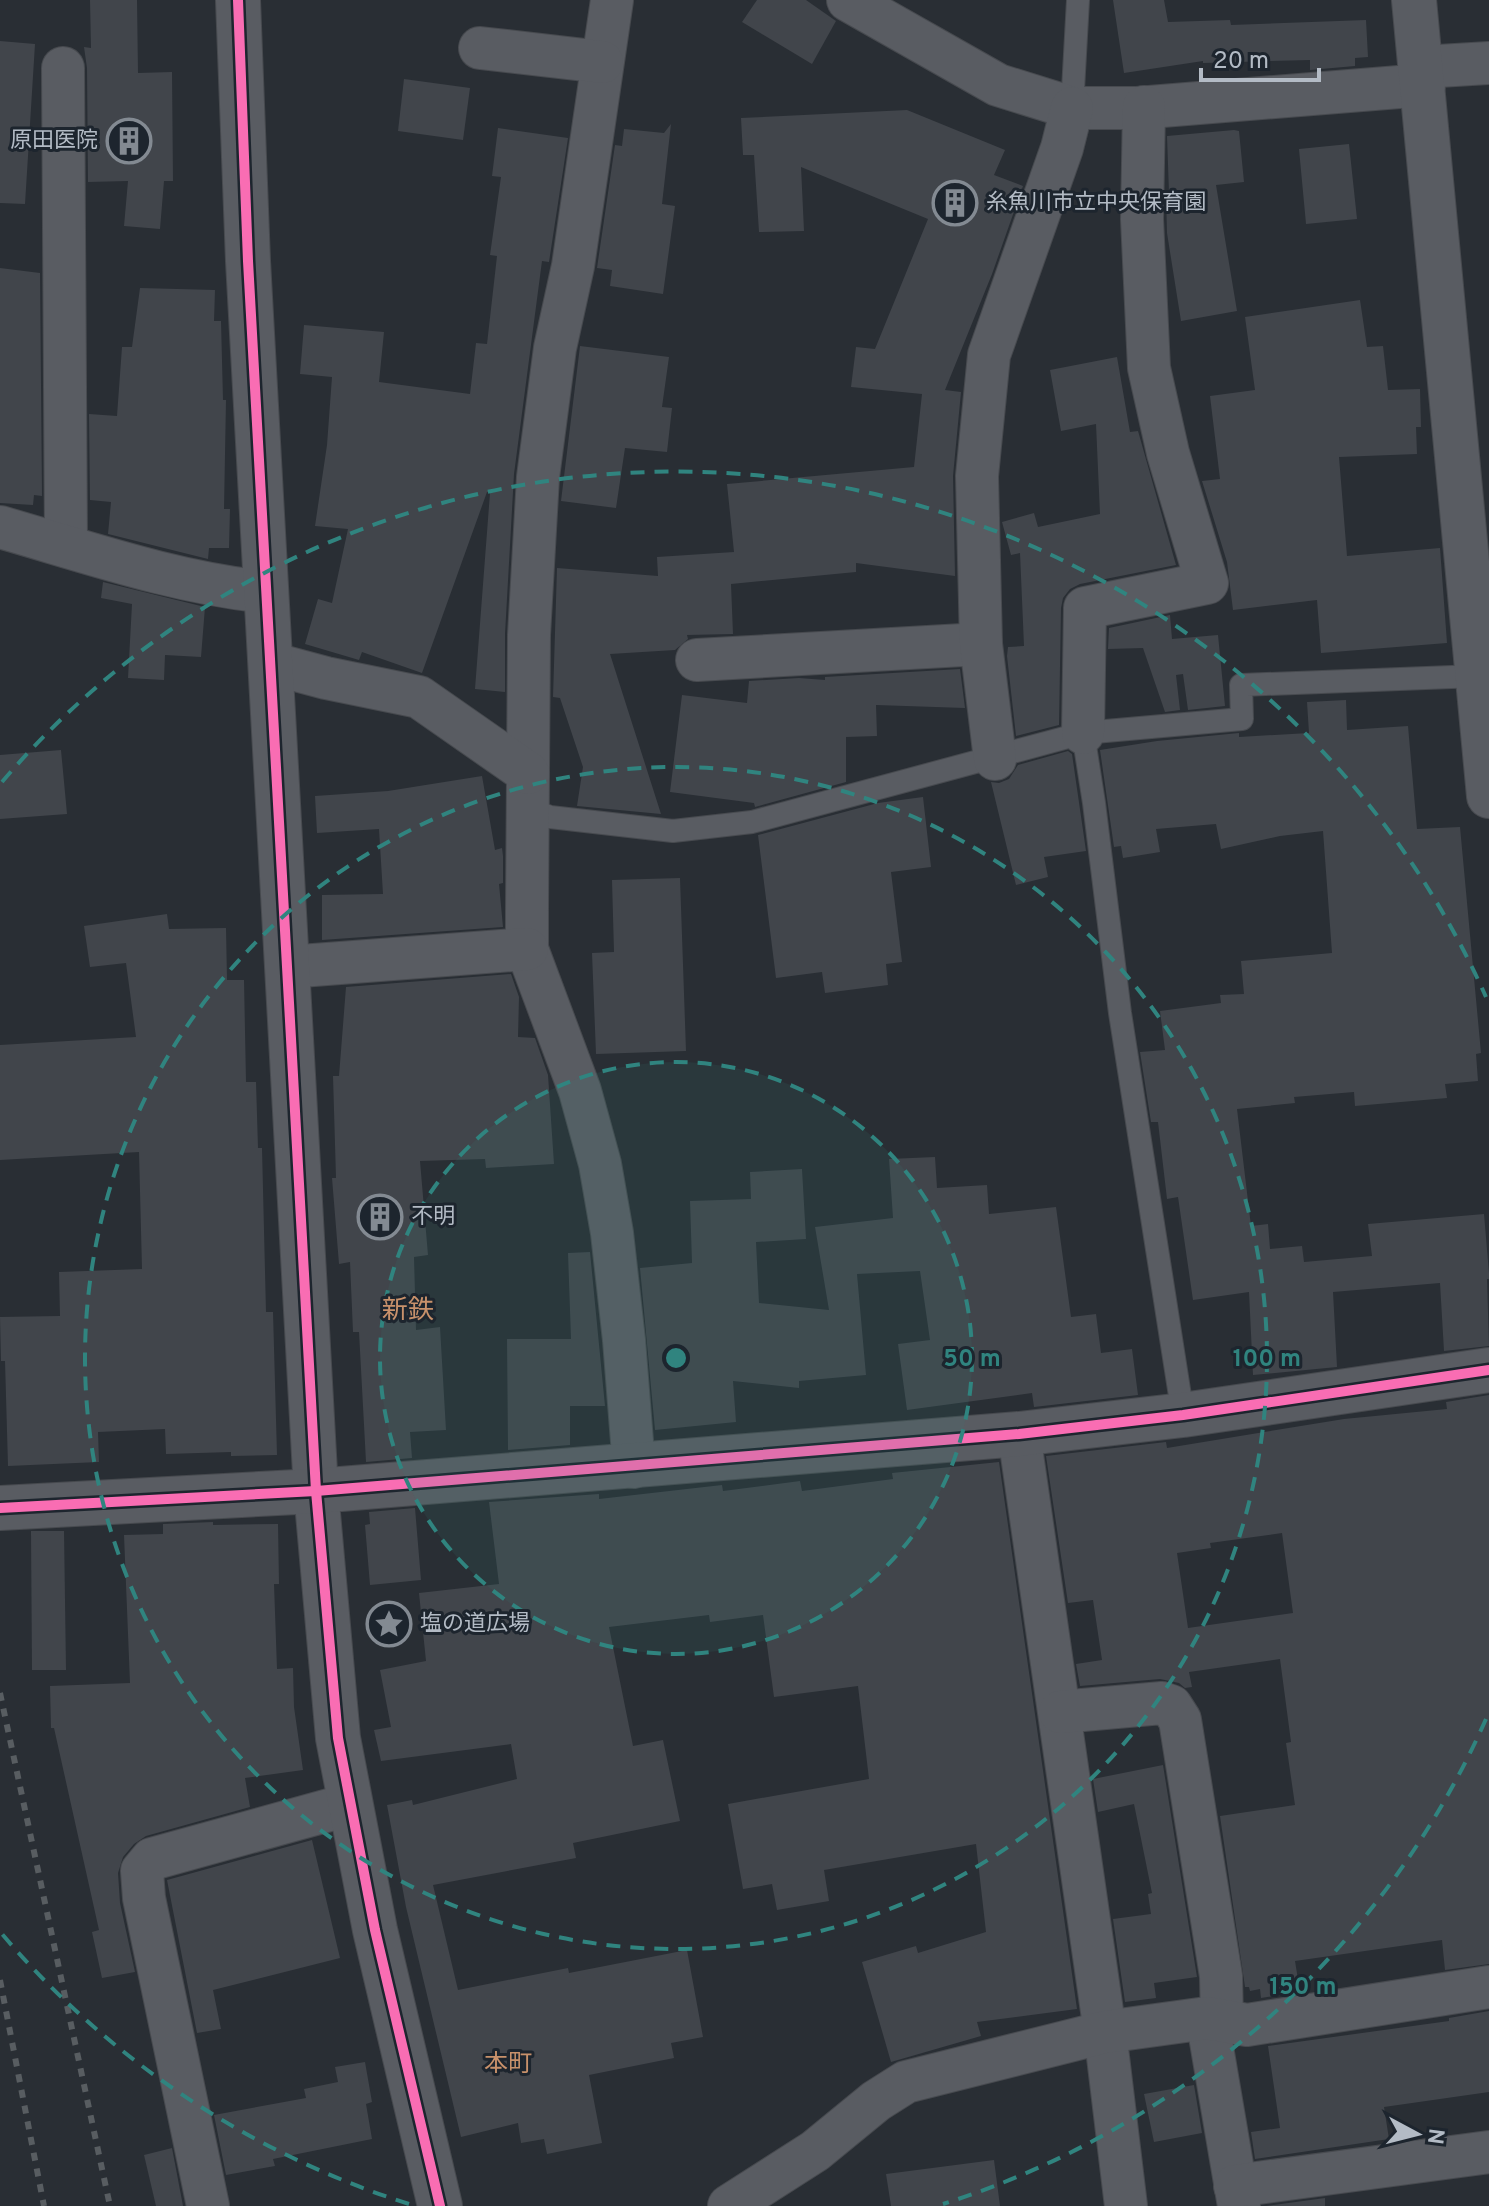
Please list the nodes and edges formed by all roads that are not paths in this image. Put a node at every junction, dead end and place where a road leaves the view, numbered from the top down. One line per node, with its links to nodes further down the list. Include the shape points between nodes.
1 (238, 0): 15 (street)
2 (612, 0): 7 (street)
3 (848, 0): 12 (street, via 998,85)
4 (1078, 0): 12 (lane)
5 (1414, 0): 10 (street)
6 (480, 48): 7 (street)
7 (602, 62): 22 (street, via 538,477)
8 (1489, 63): 10 (street)
9 (63, 68): 14 (street)
10 (1423, 76): 11 (street); 19 (street)
11 (1144, 107): 12 (street); 20 (street, via 1142,219 1149,368 1207,583 1085,608)
12 (1072, 108): 16 (street, via 989,355 977,476)
13 (0, 527): 14 (street)
14 (66, 546): 15 (street, via 185,578)
15 (266, 592): 18 (street)
16 (981, 644): 17 (street); 21 (street)
17 (697, 660)
18 (270, 663): 22 (street, via 419,697); 25 (street)
19 (1478, 676): 20 (lane, via 1241,685 1242,719); 23 (street)
20 (1083, 733): 21 (lane); 27 (lane, via 1120,1013)
21 (995, 759): 22 (lane, via 752,822 673,831 550,817)
22 (528, 790): 24 (street)
23 (1489, 796)
24 (527, 949): 25 (street); 29 (street, via 580,1091 600,1164 617,1279)
25 (287, 967): 30 (street)
26 (1489, 1370): 27 (street)
27 (1183, 1415): 28 (street)
28 (1019, 1434): 29 (street); 32 (street)
29 (634, 1467): 30 (street)
30 (316, 1491): 31 (street); 33 (street, via 338,1738)
31 (0, 1508)
32 (1060, 1712): 35 (street, via 1162,1703 1177,1712 1221,1976); 36 (street)
33 (351, 1804): 39 (street, via 152,1859 142,1871); 40 (street)
34 (1489, 1987): 35 (street, via 1247,2025)
35 (1214, 2019): 36 (street); 38 (street)
36 (1105, 2032): 41 (street, via 906,2082 815,2151); 42 (street)
37 (1489, 2152): 38 (street)
38 (1237, 2196)
39 (208, 2206)
40 (440, 2206)
41 (729, 2206)
42 (1126, 2206)

